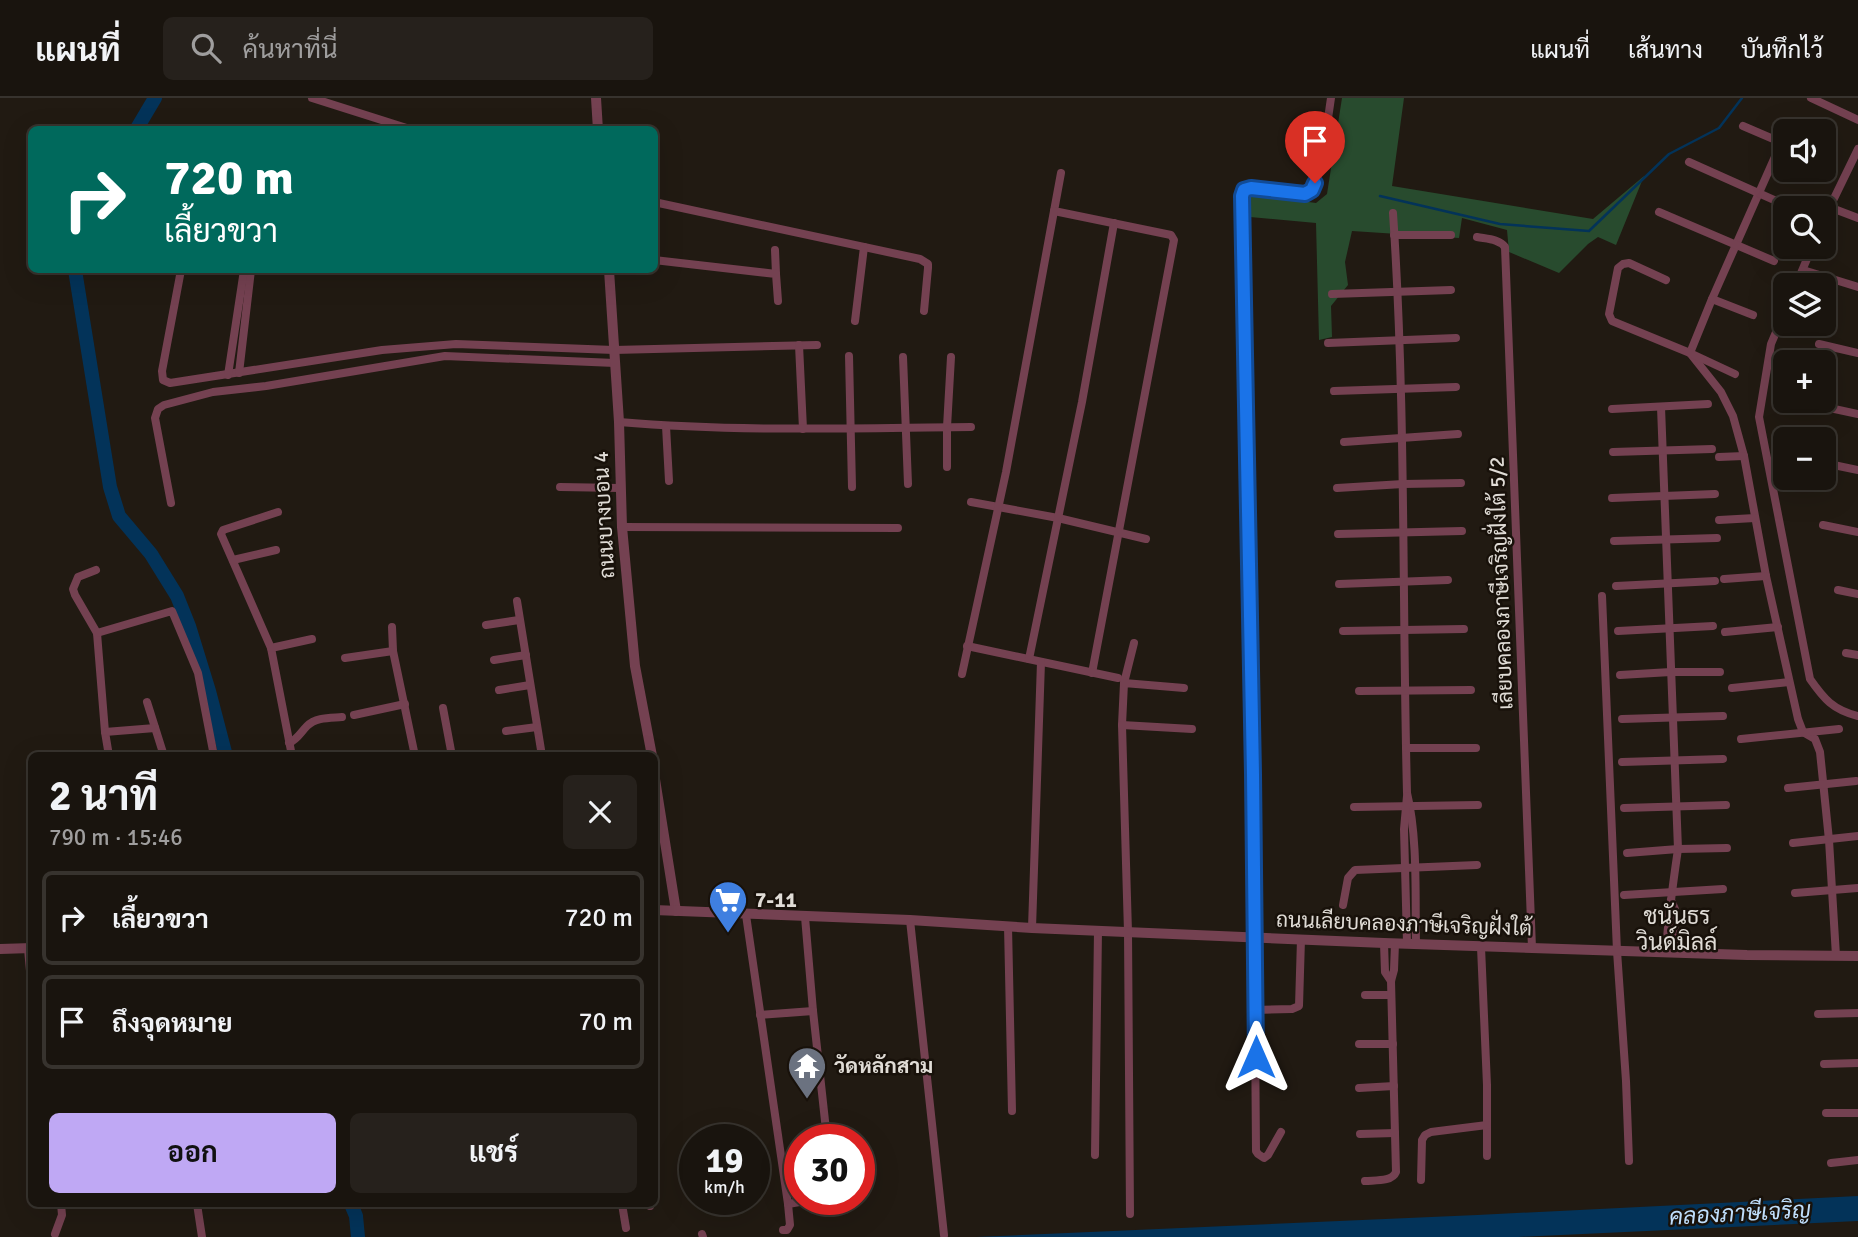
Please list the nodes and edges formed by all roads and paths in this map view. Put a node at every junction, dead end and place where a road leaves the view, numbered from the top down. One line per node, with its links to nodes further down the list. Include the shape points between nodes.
1 (312, 98): 6 (street)
2 (596, 98): 7 (street)
3 (1331, 98): 240 (street, via 1312,190 1305,194 1251,188 1242,196)
4 (1811, 98): 5 (street)
5 (1858, 120)
6 (400, 126)
7 (598, 126)
8 (1742, 126): 9 (street)
9 (1773, 139)
10 (1858, 149): 15 (street)
11 (1689, 162): 14 (street)
12 (1773, 164): 14 (street)
13 (1061, 173): 19 (street)
14 (1759, 194): 16 (street); 27 (street)
15 (1834, 196)
16 (1773, 200)
17 (658, 203): 28 (street)
18 (1836, 210): 22 (street)
19 (1054, 211): 23 (street); 106 (street)
20 (1659, 212): 27 (street)
21 (1393, 213): 25 (street)
22 (1858, 218)
23 (1114, 223): 108 (street); 116 (street, via 1171,235 1174,240)
24 (1451, 234): 25 (street)
25 (1394, 235): 43 (street)
26 (1477, 237): 246 (street, เลียบคลองภาษีเจริญฝั่งใต้ 5/2, via 1497,240 1505,247)
27 (1737, 245): 32 (street); 45 (street)
28 (864, 247): 47 (street, via 928,264); 49 (street)
29 (775, 250): 39 (street)
30 (1807, 259): 33 (street)
31 (658, 260): 39 (street)
32 (1773, 261)
33 (1802, 270): 38 (street); 41 (street)
34 (180, 273): 65 (street, via 163,380 176,383)
35 (244, 273): 65 (street)
36 (251, 273): 64 (street)
37 (609, 273): 57 (street, ถนนบางบอน 4)
38 (1801, 273)
39 (776, 274): 46 (street)
40 (1666, 280): 58 (street, via 1623,264 1618,268 1609,314 1618,325)
41 (1858, 288)
42 (1451, 290): 43 (street)
43 (1398, 293): 44 (street); 52 (street)
44 (1332, 294)
45 (1712, 299): 48 (street); 58 (street)
46 (778, 301)
47 (924, 311)
48 (1753, 315)
49 (855, 321)
50 (1774, 336): 179 (street, via 1759,417 1810,680 1825,701)
51 (1456, 338): 52 (street)
52 (1399, 341): 53 (street); 68 (street)
53 (1328, 343)
54 (1819, 344): 59 (street)
55 (799, 345): 56 (street); 57 (street); 81 (street)
56 (817, 345)
57 (614, 350): 63 (street, ถนนบางบอน 4); 64 (street, via 456,344 382,350)
58 (1690, 353): 66 (street); 88 (street, via 1721,392)
59 (1858, 353)
60 (849, 356): 80 (street)
61 (903, 357): 78 (street)
62 (951, 358): 79 (street)
63 (615, 363): 75 (street, ถนนบางบอน 4); 105 (street, via 445,356 213,392 164,404 155,418)
64 (239, 373): 65 (street)
65 (228, 374)
66 (1735, 374)
67 (1456, 387): 68 (street)
68 (1401, 388): 69 (street); 83 (street)
69 (1334, 391)
70 (1708, 404): 71 (street)
71 (1661, 407): 72 (street); 87 (street)
72 (1612, 409)
73 (1836, 409): 74 (street)
74 (1858, 414)
75 (619, 422): 76 (street); 99 (street, ถนนบางบอน 4)
76 (666, 426): 81 (street); 93 (street)
77 (971, 426): 79 (street)
78 (906, 427): 79 (street); 80 (street); 95 (street)
79 (947, 427): 91 (street)
80 (851, 428): 81 (street); 98 (street)
81 (803, 429)
82 (1458, 434): 83 (street)
83 (1401, 437): 84 (street); 96 (street)
84 (1344, 442)
85 (1712, 449): 87 (street)
86 (1613, 452): 87 (street)
87 (1662, 452): 102 (street)
88 (1744, 456): 89 (street); 109 (street)
89 (1719, 457)
90 (1836, 466): 92 (street)
91 (947, 467)
92 (1858, 471)
93 (669, 481)
94 (1461, 483): 96 (street)
95 (908, 484)
96 (1403, 484): 100 (street); 117 (street)
97 (560, 487): 99 (street)
98 (852, 487)
99 (620, 488): 112 (street, ถนนบางบอน 4)
100 (1337, 488)
101 (1715, 494): 102 (street)
102 (1664, 495): 103 (street); 121 (street)
103 (1612, 498)
104 (971, 502): 106 (street)
105 (170, 503)
106 (998, 508): 108 (street); 150 (street)
107 (278, 512): 124 (street, via 222,530)
108 (1058, 518): 116 (street); 157 (street)
109 (1755, 518): 110 (street); 126 (street)
110 (1719, 520)
111 (1823, 525): 115 (street)
112 (622, 527): 113 (street); 202 (street, ถนนบางบอน 4, via 635,666)
113 (898, 528)
114 (1462, 531): 117 (street)
115 (1858, 532)
116 (1119, 533): 120 (street); 162 (street)
117 (1405, 533): 118 (street); 128 (street)
118 (1338, 534)
119 (1717, 538): 121 (street)
120 (1146, 539)
121 (1666, 540): 122 (street); 130 (street)
122 (1614, 541)
123 (276, 550): 124 (street)
124 (233, 560): 151 (street)
125 (96, 570): 147 (street, via 78,577 73,589)
126 (1766, 576): 130 (street); 140 (street)
127 (1448, 580): 128 (street)
128 (1404, 582): 129 (street); 143 (street)
129 (1339, 584)
130 (1668, 584): 131 (street); 141 (street)
131 (1616, 586)
132 (1838, 590): 133 (street)
133 (1858, 594)
134 (1602, 596): 248 (street)
135 (517, 601): 136 (street)
136 (519, 620): 137 (street); 154 (street)
137 (486, 625)
138 (1713, 626): 141 (street)
139 (392, 627): 152 (street)
140 (1777, 627): 146 (street); 166 (street)
141 (1669, 628): 145 (street); 160 (street)
142 (1464, 629): 143 (street)
143 (1405, 630): 144 (street); 171 (street)
144 (1343, 631)
145 (1618, 631)
146 (1725, 632)
147 (97, 634): 189 (street); 197 (street, via 172,611 198,673)
148 (312, 639): 151 (street)
149 (1134, 643): 165 (street)
150 (967, 646): 157 (street); 163 (street)
151 (271, 648): 192 (street)
152 (393, 651): 156 (street); 175 (street)
153 (1846, 653): 155 (street)
154 (526, 654): 158 (street); 167 (street)
155 (1858, 655)
156 (345, 658)
157 (1029, 659): 159 (street)
158 (494, 660)
159 (1041, 662): 162 (street); 237 (street)
160 (1671, 672): 161 (street); 164 (street); 181 (street)
161 (1720, 672)
162 (1092, 673): 165 (street)
163 (962, 674)
164 (1620, 675)
165 (1121, 680): 168 (street); 183 (street)
166 (1789, 682): 169 (street); 190 (street)
167 (530, 685): 170 (street); 184 (street)
168 (1184, 688)
169 (1732, 688)
170 (499, 690)
171 (1405, 690): 172 (street); 173 (street); 193 (street)
172 (1471, 690)
173 (1359, 691)
174 (147, 702): 185 (street)
175 (405, 704): 177 (street); 199 (street)
176 (443, 708): 200 (street)
177 (354, 715)
178 (1723, 716): 181 (street)
179 (1858, 716)
180 (342, 717): 192 (street, via 311,722)
181 (1673, 718): 182 (street); 204 (street)
182 (1622, 719)
183 (1122, 725): 186 (street); 239 (street)
184 (537, 727): 188 (street); 201 (street)
185 (155, 728): 189 (street); 196 (street)
186 (1192, 729)
187 (1839, 729): 190 (street)
188 (506, 731)
189 (105, 732): 195 (street)
190 (1803, 732): 191 (street); 207 (street, via 1815,739)
191 (1741, 738)
192 (289, 743): 198 (street)
193 (1406, 748): 194 (street); 214 (street)
194 (1476, 748)
195 (108, 752)
196 (163, 752)
197 (213, 752)
198 (291, 752)
199 (414, 752)
200 (451, 752)
201 (541, 752)
202 (651, 752)
203 (1723, 759): 204 (street)
204 (1675, 760): 205 (street); 212 (street)
205 (1622, 762)
206 (1856, 781): 207 (street)
207 (1824, 785): 208 (street); 217 (street)
208 (1788, 788)
209 (658, 798): 232 (street)
210 (1478, 805): 214 (street)
211 (1726, 805): 212 (street)
212 (1676, 806): 215 (street); 220 (street)
213 (1354, 807): 214 (street)
214 (1408, 807): 223 (street)
215 (1624, 808)
216 (1858, 836): 217 (street)
217 (1829, 839): 218 (street); 226 (street)
218 (1793, 843)
219 (1727, 848): 220 (street)
220 (1678, 849): 221 (street); 229 (street)
221 (1626, 853)
222 (1477, 865): 223 (street)
223 (1410, 868): 230 (street, via 1355,870 1348,878); 243 (street)
224 (1858, 888): 226 (street)
225 (1723, 889): 229 (street)
226 (1831, 890): 227 (street); 250 (street)
227 (1795, 893)
228 (1624, 895): 229 (street)
229 (1671, 896): 249 (street, via 1675,909)
230 (1343, 905)
231 (658, 910): 232 (street, ถนนเลียบคลองภาษีเจริญฝั่งใต้)
232 (676, 911): 233 (street, ถนนเลียบคลองภาษีเจริญฝั่งใต้)
233 (746, 915): 234 (street, ถนนเลียบคลองภาษีเจริญฝั่งใต้); 258 (street)
234 (805, 917): 235 (street, ถนนเลียบคลองภาษีเจริญฝั่งใต้); 255 (street)
235 (910, 920): 236 (street, ถนนเลียบคลองภาษีเจริญฝั่งใต้); 289 (street)
236 (1008, 926): 237 (street, ถนนเลียบคลองภาษีเจริญฝั่งใต้); 265 (street)
237 (1032, 928): 238 (street, ถนนเลียบคลองภาษีเจริญฝั่งใต้)
238 (1098, 930): 239 (street, ถนนเลียบคลองภาษีเจริญฝั่งใต้); 273 (street)
239 (1128, 932): 240 (street, ถนนเลียบคลองภาษีเจริญฝั่งใต้); 284 (street)
240 (1255, 938): 241 (street, ถนนเลียบคลองภาษีเจริญฝั่งใต้); 254 (street)
241 (1301, 939): 242 (street, ถนนเลียบคลองภาษีเจริญฝั่งใต้); 254 (street, via 1299,1006)
242 (1389, 943): 243 (street, ถนนเลียบคลองภาษีเจริญฝั่งใต้); 253 (street, via 1394,970)
243 (1411, 943): 244 (street, ถนนเลียบคลองภาษีเจริญฝั่งใต้)
244 (1481, 947): 246 (street, ถนนเลียบคลองภาษีเจริญฝั่งใต้); 269 (street)
245 (28, 948): 247 (street)
246 (1532, 948): 248 (street, ถนนเลียบคลองภาษีเจริญฝั่งใต้)
247 (0, 949)
248 (1617, 951): 249 (street, ถนนเลียบคลองภาษีเจริญฝั่งใต้); 276 (street)
249 (1670, 952): 250 (street, ถนนเลียบคลองภาษีเจริญฝั่งใต้)
250 (1836, 956): 251 (street, ถนนเลียบคลองภาษีเจริญฝั่งใต้)
251 (1858, 957)
252 (1365, 995): 253 (street)
253 (1391, 995): 260 (street)
254 (1256, 1010): 270 (street, via 1258,1154 1265,1158)
255 (813, 1012): 258 (street); 268 (street)
256 (1858, 1013): 257 (street)
257 (1818, 1014)
258 (760, 1015): 278 (street)
259 (1359, 1044): 260 (street)
260 (1393, 1044): 263 (street)
261 (1858, 1063): 262 (street)
262 (1824, 1064)
263 (1394, 1086): 264 (street); 271 (street)
264 (1359, 1088)
265 (1012, 1111)
266 (1826, 1113): 267 (street)
267 (1858, 1113)
268 (825, 1124)
269 (1487, 1125): 274 (street); 279 (street, via 1425,1135)
270 (1281, 1132)
271 (1395, 1133): 272 (street); 280 (street, via 1395,1176)
272 (1360, 1134)
273 (1095, 1155)
274 (1487, 1156)
275 (1858, 1160): 277 (street)
276 (1629, 1161)
277 (1831, 1163)
278 (784, 1177)
279 (1421, 1180)
280 (1365, 1181)
281 (61, 1207): 288 (street)
282 (197, 1207): 290 (street)
283 (622, 1207): 286 (street)
284 (1130, 1214)
285 (789, 1215): 287 (street, via 790,1225)
286 (626, 1228)
287 (783, 1230)
288 (55, 1234)
289 (944, 1235)
290 (202, 1237)

